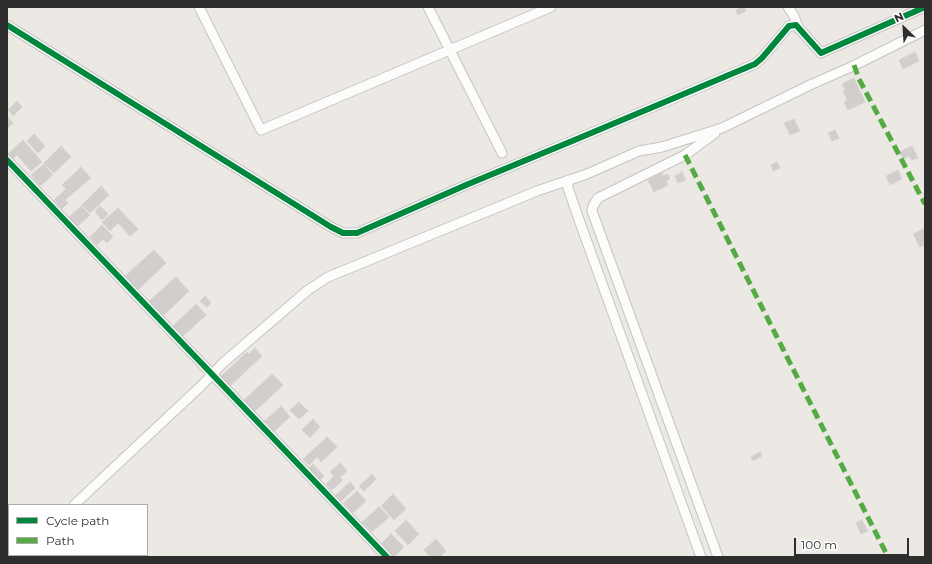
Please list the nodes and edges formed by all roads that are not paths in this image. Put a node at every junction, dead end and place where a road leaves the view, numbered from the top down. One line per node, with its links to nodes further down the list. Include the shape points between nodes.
1 (199, 7): 9 (street, via 262,130)
2 (428, 7): 9 (street)
3 (552, 7): 9 (street)
4 (788, 7): 7 (street)
5 (925, 7): 7 (street, via 821,53)
6 (7, 26): 7 (street, via 343,233 357,233 755,64 789,26 796,25)
7 (799, 29)
8 (925, 30): 10 (street)
9 (450, 51): 11 (street)
10 (722, 128): 13 (street, via 662,147 639,151); 18 (street, via 685,155 598,198 592,211)
11 (502, 154)
12 (7, 160): 14 (street)
13 (568, 180): 14 (street, via 328,277 308,290); 17 (street, via 568,188 578,217)
14 (209, 370): 15 (street, via 201,386); 16 (street)
15 (75, 504)
16 (388, 557)
17 (702, 557)
18 (718, 557)

